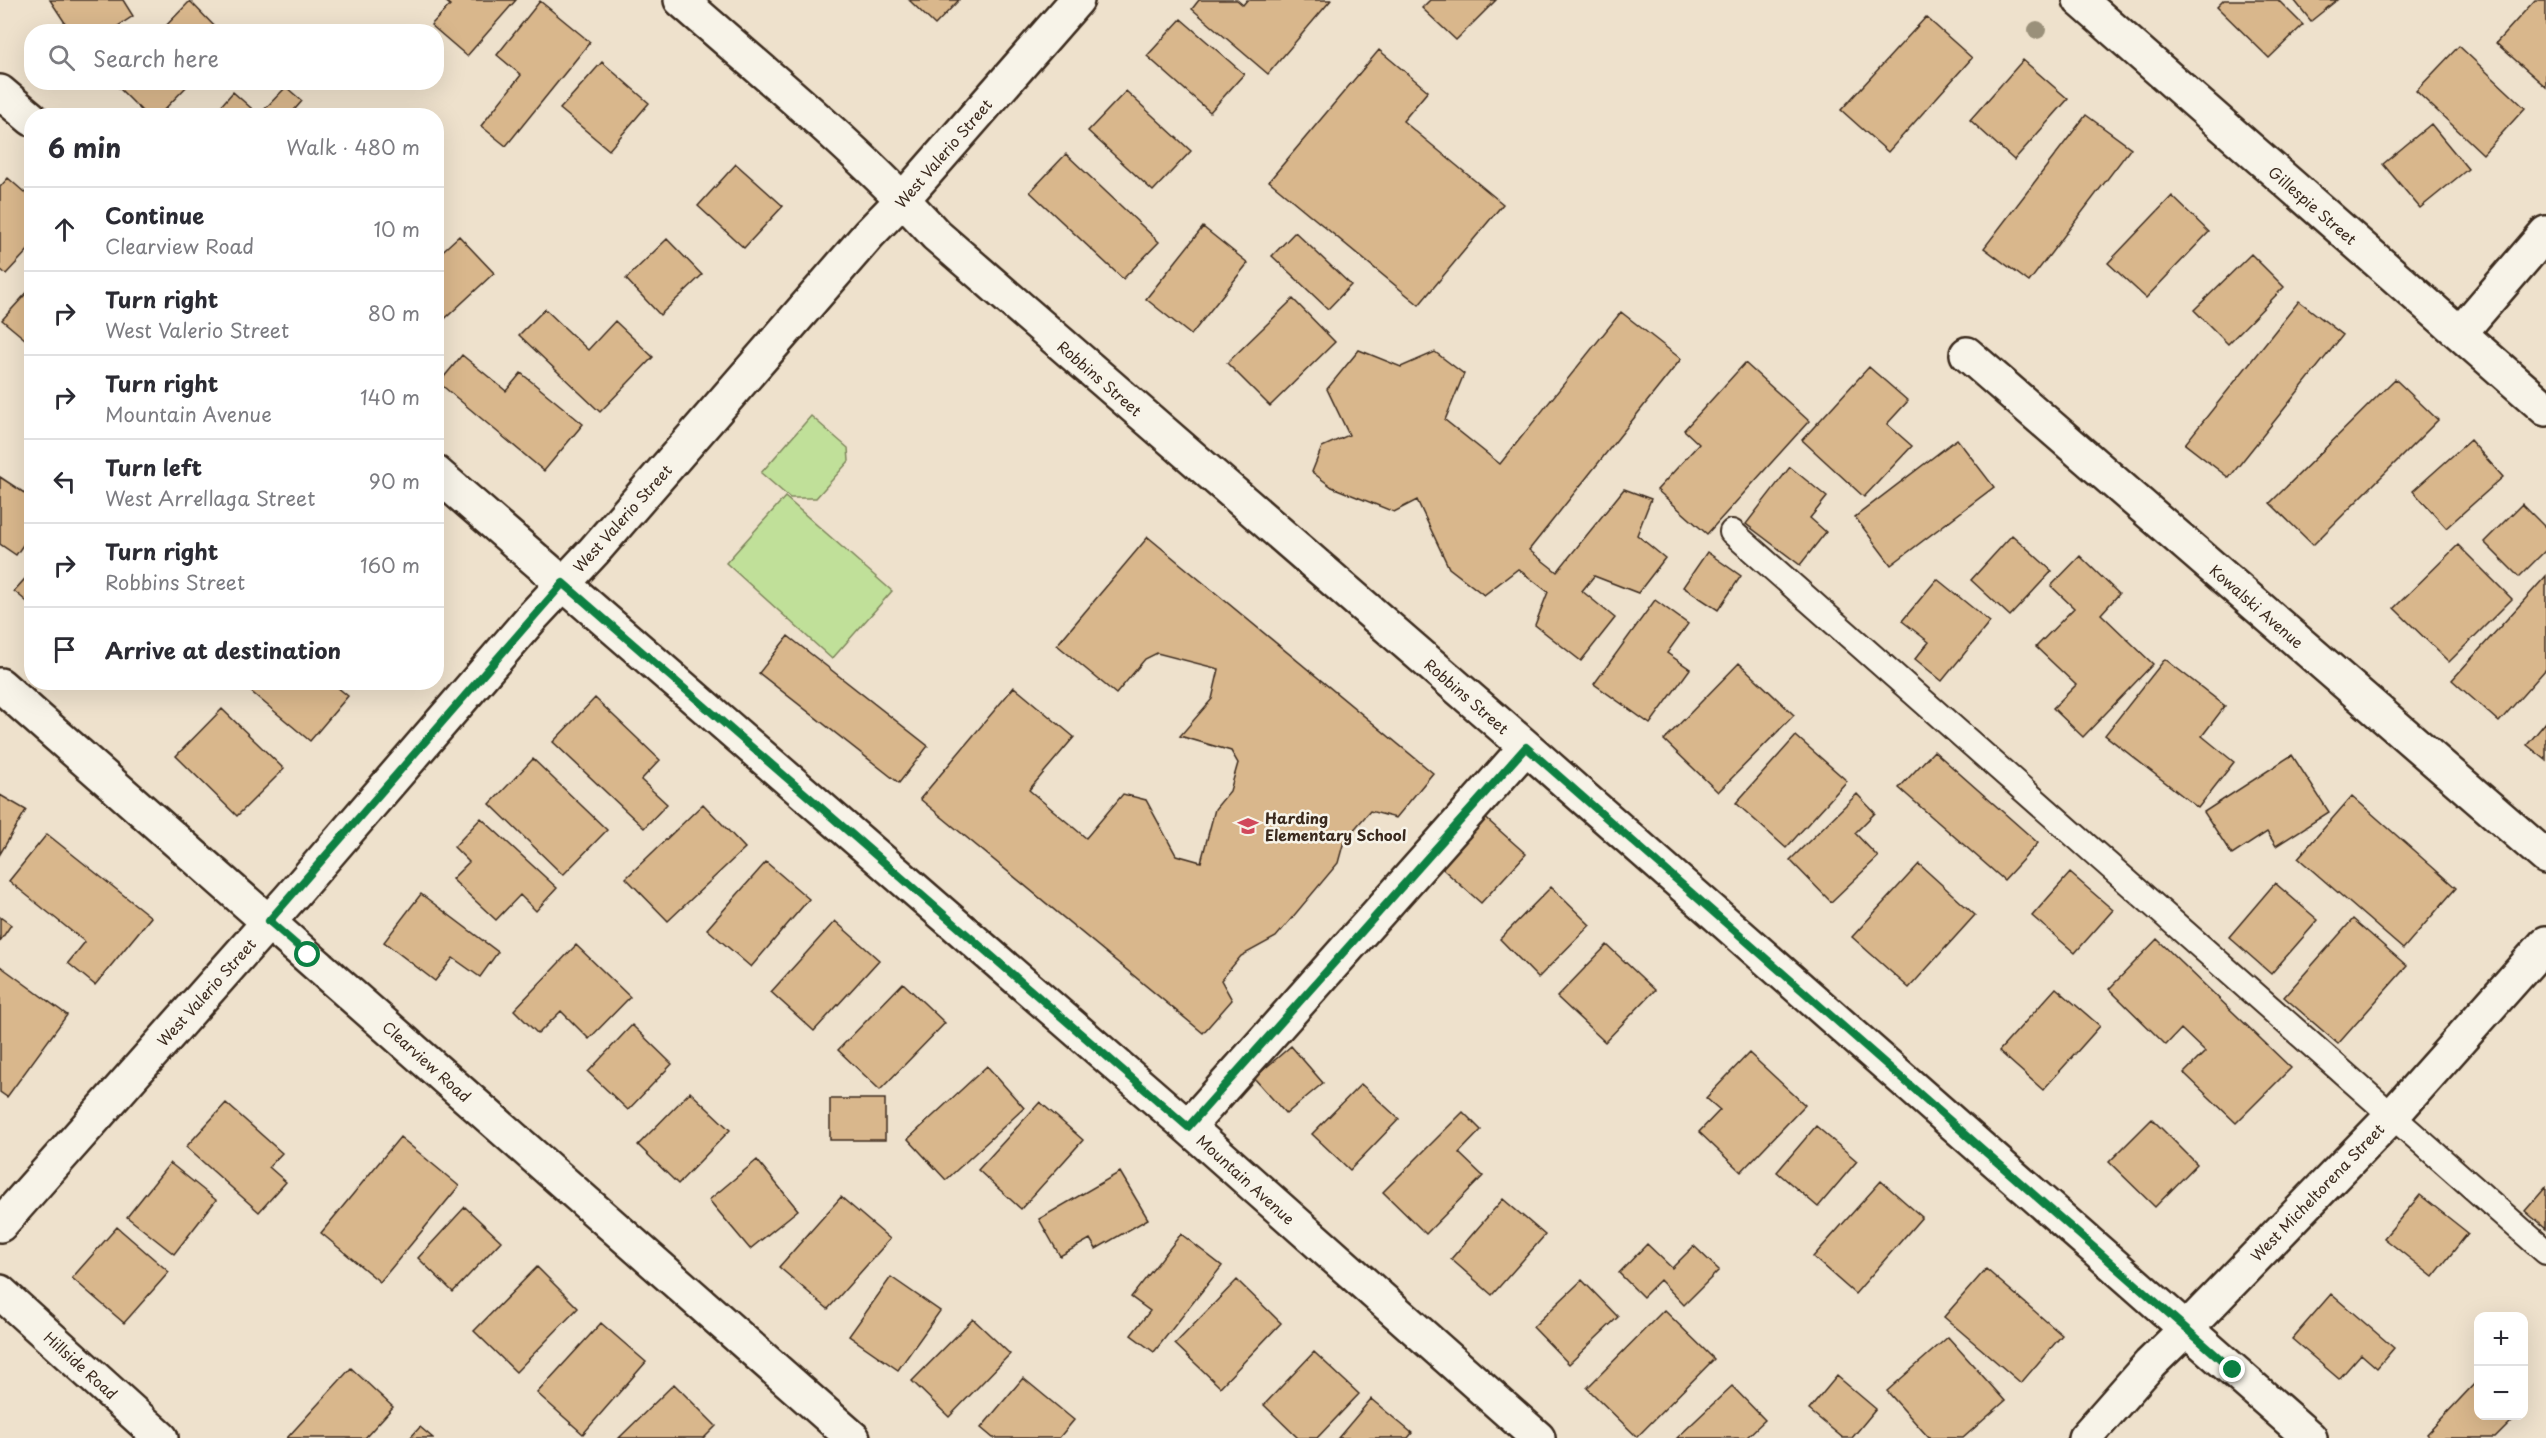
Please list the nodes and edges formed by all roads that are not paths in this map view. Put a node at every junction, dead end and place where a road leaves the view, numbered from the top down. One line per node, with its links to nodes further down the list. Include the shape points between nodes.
1 (681, 0): 6 (street, Robbins Street)
2 (1077, 0): 6 (street, West Valerio Street)
3 (2096, 5): 8 (street, Gillespie Street)
4 (0, 92): 5 (street)
5 (24, 112)
6 (903, 199): 13 (street, West Valerio Street); 15 (street, Robbins Street, via 936,235)
7 (2546, 233): 8 (street)
8 (2460, 333): 10 (street, Gillespie Street)
9 (1967, 354): 16 (street, Kowalski Avenue)
10 (2546, 409)
11 (444, 480): 13 (street, Mountain Avenue)
12 (1732, 532): 19 (lane)
13 (563, 583): 17 (street, West Valerio Street); 20 (street, Mountain Avenue)
14 (0, 685): 17 (street, Clearview Road)
15 (1526, 747): 20 (street); 24 (street, Robbins Street)
16 (2546, 857)
17 (269, 921): 21 (street, West Valerio Street); 26 (street, Clearview Road)
18 (2546, 943): 19 (street, West Micheltorena Street)
19 (2393, 1115): 22 (lane); 24 (street, West Micheltorena Street)
20 (1188, 1127): 27 (street, Mountain Avenue)
21 (0, 1225)
22 (2546, 1252)
23 (0, 1292): 25 (street, Hillside Road)
24 (2185, 1330): 28 (street, West Micheltorena Street); 29 (street, Robbins Street)
25 (161, 1438)
26 (853, 1438)
27 (1538, 1438)
28 (2085, 1438)
29 (2310, 1438)

